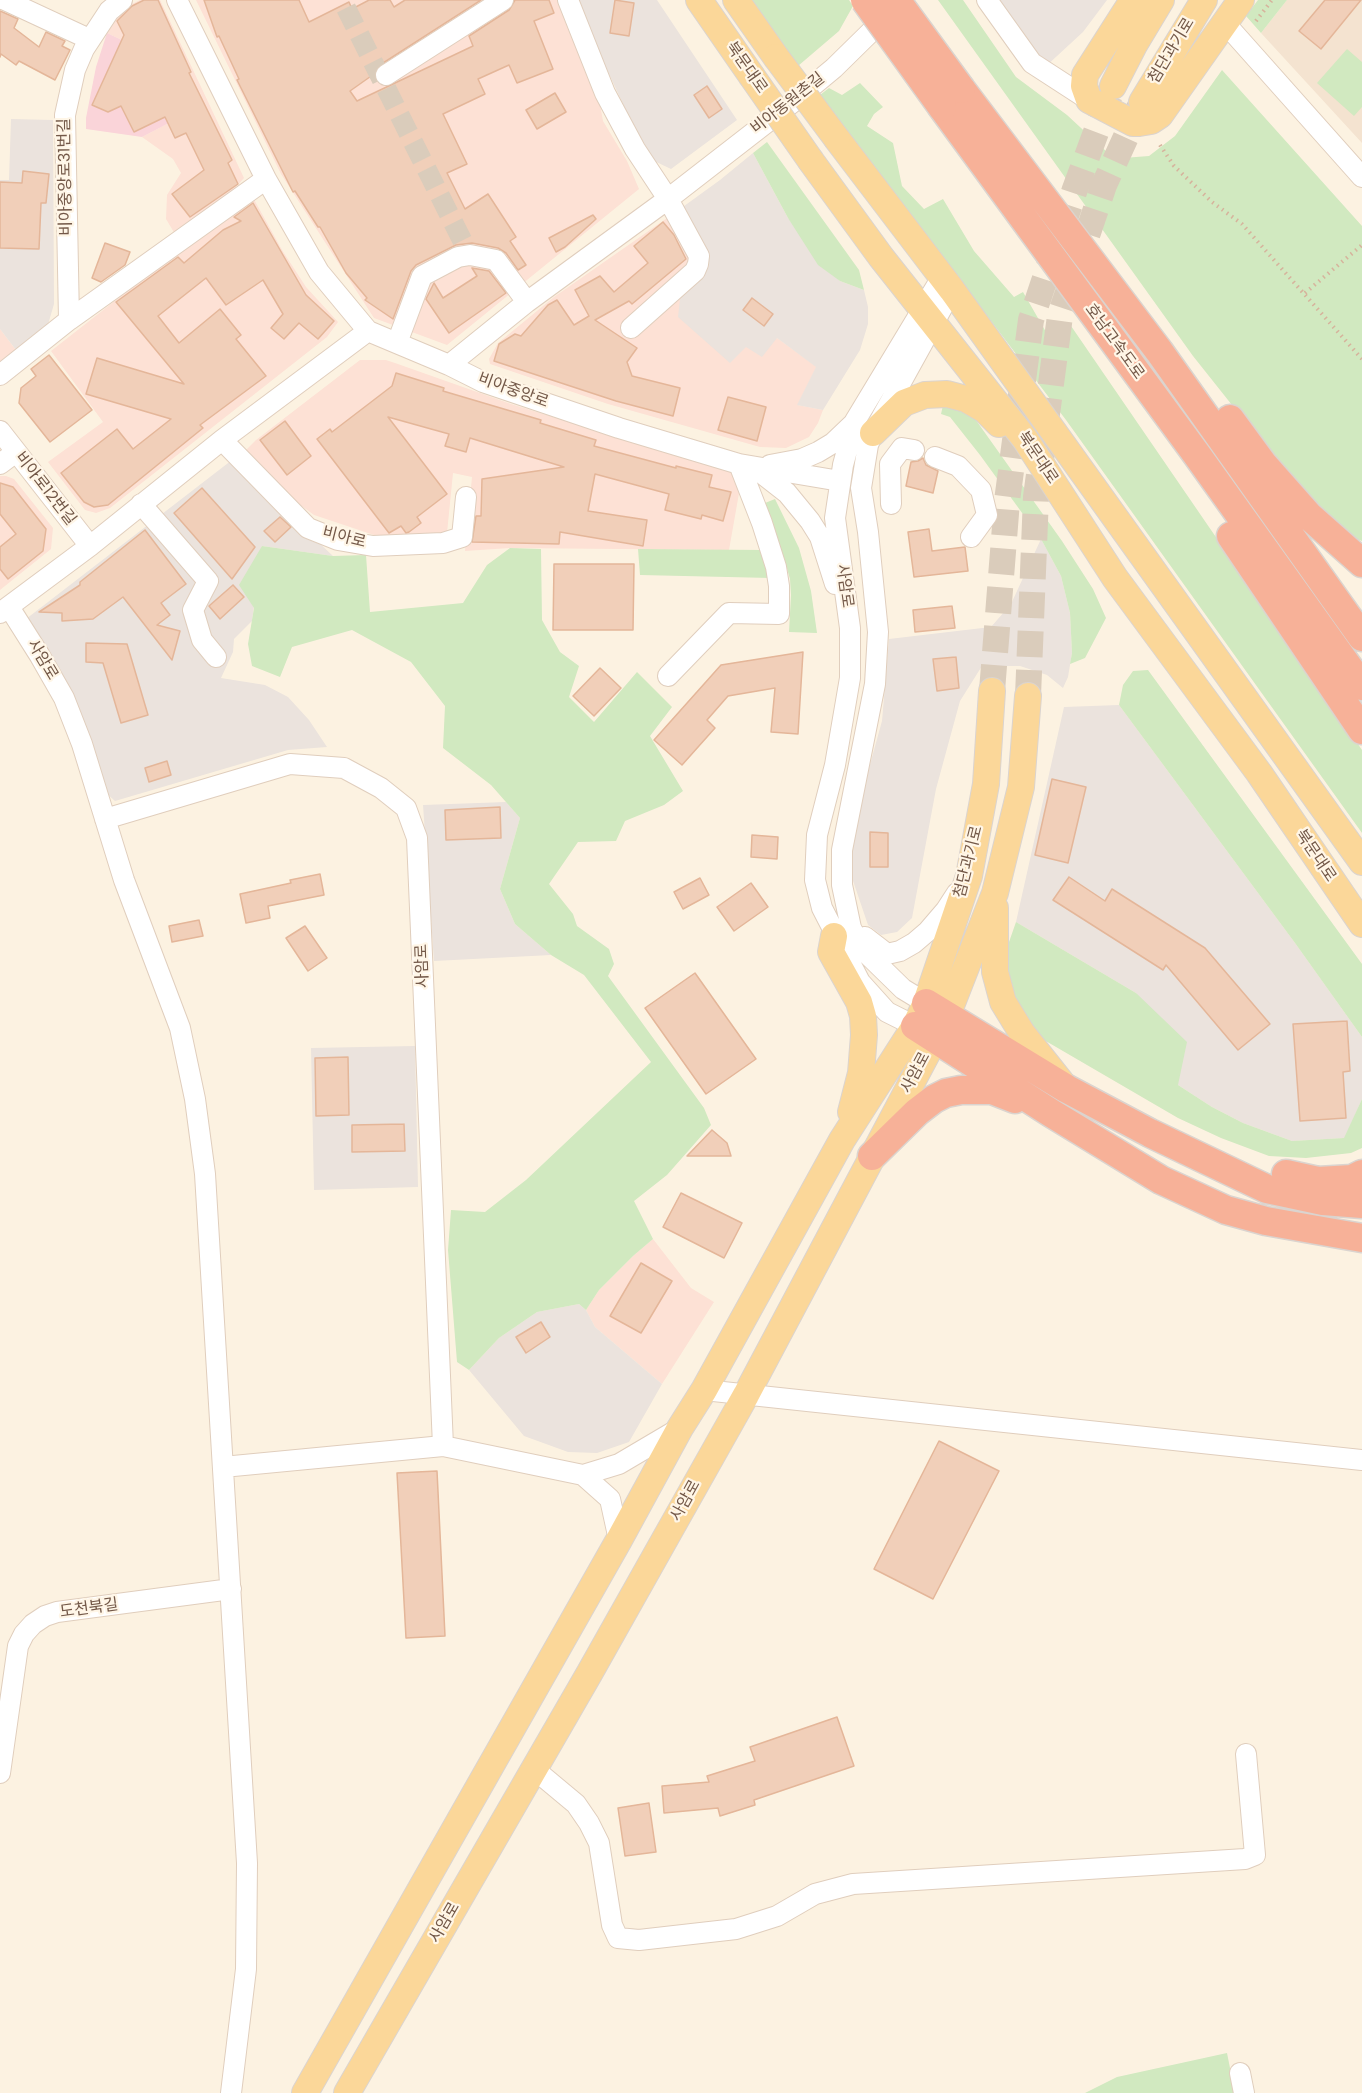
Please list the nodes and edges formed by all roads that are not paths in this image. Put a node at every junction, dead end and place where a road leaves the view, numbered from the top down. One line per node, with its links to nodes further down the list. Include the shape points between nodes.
1 (5, 0): 16 (street)
2 (122, 0): 16 (street, 비아중앙로31번길)
3 (177, 0): 23 (street, 비아중앙로)
4 (503, 0): 17 (street)
5 (568, 0): 24 (street, via 605,93)
6 (699, 0): 27 (main road, 북문대로, bridge, via 811,161)
7 (736, 0): 25 (main road, 북문대로, bridge)
8 (865, 0): 19 (highway, 호남고속도로, bridge)
9 (898, 0): 19 (highway, 호남고속도로, bridge); 24 (street, 비아동원촌길, via 888,15 810,88)
10 (987, 0): 20 (street, via 1032,63)
11 (1133, 0): 20 (main road, via 1085,75)
12 (1161, 0): 18 (main road, 첨단과기로)
13 (1204, 0): 21 (main road, 첨단과기로)
14 (1241, 0): 15 (main road)
15 (1224, 22): 20 (main road, via 1156,119 1133,123); 22 (street)
16 (89, 39): 28 (street, 비아중앙로31번길, via 75,70 65,115)
17 (386, 75)
18 (1113, 86)
19 (951, 98): 32 (highway, 호남고속도로); 40 (highway, 호남고속도로)
20 (1089, 100)
21 (1142, 102)
22 (1359, 167)
23 (266, 179): 28 (street); 30 (street, 비아중앙로, via 319,272)
24 (668, 199): 26 (street, 비아동원촌길); 29 (street, via 695,245 698,264)
25 (947, 283): 27 (street, 사암로); 61 (main road, 북문대로)
26 (527, 302): 31 (street, via 496,261 468,252 422,276); 33 (street, 비아동원촌길)
27 (928, 317): 35 (street, 사암로); 37 (main road, 북문대로)
28 (69, 320): 34 (street)
29 (631, 328)
30 (368, 331): 31 (street, 비아중앙로); 38 (street)
31 (397, 343): 33 (street, 비아중앙로)
32 (1159, 351): 50 (highway, via 1212,396 1263,464 1309,516); 53 (highway, 호남고속도로)
33 (449, 365): 43 (street, 비아중앙로, via 494,385 619,428)
34 (0, 375)
35 (864, 427): 37 (main road, via 904,402 925,395 947,394 966,399); 43 (street, via 802,459); 44 (street, 사암로); 65 (street, 사암로, via 868,445 861,488 878,632 875,684 842,850)
36 (0, 431): 42 (street, 비아로12번길)
37 (1025, 439): 64 (main road, 북문대로, via 1115,578 1258,773)
38 (222, 440): 45 (street, 비아로, via 308,528 338,540 373,546 443,543 462,537); 46 (street)
39 (914, 450): 47 (street, via 902,448 890,464)
40 (1197, 455): 56 (highway, 호남고속도로); 59 (highway, via 1212,508)
41 (935, 457): 48 (street, via 958,466 981,490 987,515)
42 (8, 458): 49 (street, 비아로12번길)
43 (746, 466): 44 (street, 비아중앙로); 52 (street, via 787,494 810,521 820,537); 55 (street, via 773,556 779,586 778,614 729,613)
44 (840, 481): 52 (street, 사암로, via 835,518)
45 (466, 496)
46 (141, 504): 49 (street); 54 (street, via 208,581 193,610 202,640)
47 (891, 504)
48 (970, 537)
49 (90, 546): 51 (street)
50 (1362, 563)
51 (4, 610): 60 (street, 사암로, via 40,656 64,698)
52 (850, 628): 65 (street, 사암로, via 850,678 835,765 817,835 815,880 822,908)
53 (1362, 637)
54 (216, 657)
55 (668, 676)
56 (1362, 686)
57 (992, 691): 62 (main road, 첨단과기로, via 986,784)
58 (1028, 696): 63 (main road, 첨단과기로, via 1021,787)
59 (1362, 730)
60 (105, 819): 80 (street, 사암로, via 290,764 344,768 381,788 406,808 417,838); 82 (street, 사암로, via 180,1028 195,1099 205,1174)
61 (1362, 862)
62 (969, 876): 65 (street, via 928,931 900,951 887,954); 66 (main road, 첨단과기로)
63 (995, 892): 66 (main road, 사암로); 67 (main road, via 995,972 1003,1002 1022,1033)
64 (1362, 924)
65 (843, 932): 66 (street, 사암로); 66 (street, 사암로, via 860,982 887,1012); 69 (main road, via 831,952 859,1002 864,1035 861,1073)
66 (931, 1021): 67 (highway); 68 (highway); 69 (main road, 사암로); 70 (main road, 사암로)
67 (1067, 1089): 71 (highway)
68 (1052, 1113): 70 (highway, via 992,1090 961,1090 934,1099); 75 (highway, via 1161,1180 1226,1210)
69 (842, 1140): 77 (main road, 사암로)
70 (872, 1156): 78 (main road, 사암로)
71 (1216, 1165): 72 (highway, via 1269,1170 1318,1182 1352,1179); 73 (highway, via 1267,1189 1323,1201)
72 (1362, 1174)
73 (1362, 1204)
74 (1362, 1224): 75 (highway)
75 (1299, 1228): 76 (highway)
76 (1362, 1238)
77 (704, 1390): 78 (street); 79 (main road, 사암로)
78 (746, 1395): 81 (street); 87 (main road, 사암로)
79 (680, 1428): 83 (street, 사암로, via 619,1464); 84 (main road, 사암로)
80 (443, 1446): 82 (street, 사암로); 83 (street, 사암로)
81 (1362, 1460)
82 (223, 1467): 85 (street, 사암로)
83 (582, 1475): 84 (street, 사암로, via 610,1499)
84 (619, 1540): 91 (main road, 사암로)
85 (231, 1589): 88 (street, 도천북길, via 57,1612 33,1624 18,1646); 90 (street, 사암로, via 247,1863 246,1969)
86 (1246, 1754): 87 (street, via 1255,1856 853,1884 815,1894 777,1916 736,1929 639,1940 618,1938 612,1925 599,1843 590,1823 576,1804)
87 (534, 1769): 92 (main road, 사암로)
88 (0, 1773)
89 (1240, 2073): 93 (street)
90 (231, 2093)
91 (305, 2093)
92 (346, 2093)
93 (1244, 2093)

